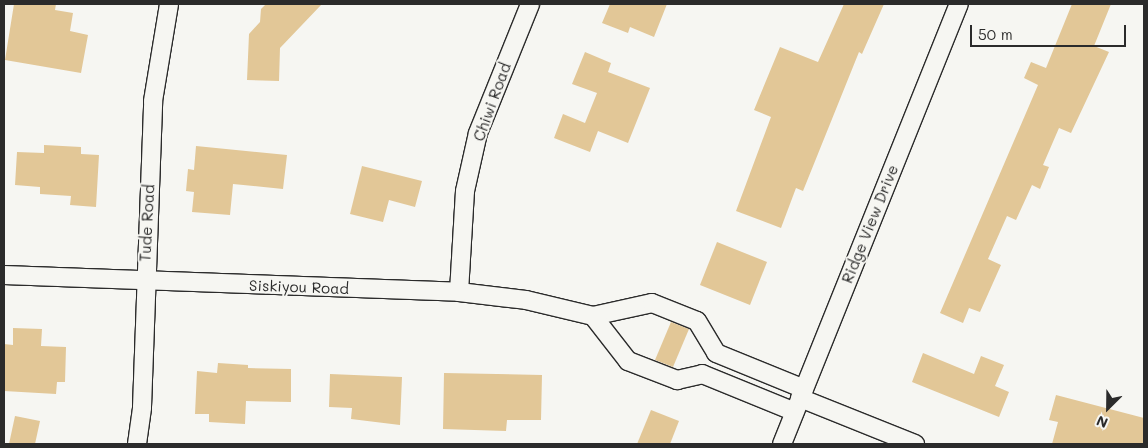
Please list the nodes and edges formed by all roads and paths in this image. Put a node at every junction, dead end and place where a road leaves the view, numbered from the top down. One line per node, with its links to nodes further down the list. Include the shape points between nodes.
1 (169, 4): 5 (street, Tude Road, via 152,101)
2 (530, 4): 6 (street, Chiwi Road, via 478,133 465,191)
3 (959, 4): 8 (street, Ridge View Drive)
4 (4, 275): 5 (street, Siskiyou Road)
5 (144, 282): 6 (street, Siskiyou Road); 9 (street, Tude Road, via 142,407)
6 (459, 292): 7 (street, Siskiyou Road, via 526,300)
7 (593, 316): 8 (street, Siskiyou Road, via 628,361 676,380 702,374); 8 (street, Siskiyou Road, via 652,303 697,321 716,352)
8 (800, 400): 10 (street, Ridge View Drive); 11 (street, Siskiyou Road)
9 (137, 444)
10 (782, 444)
11 (915, 444)

